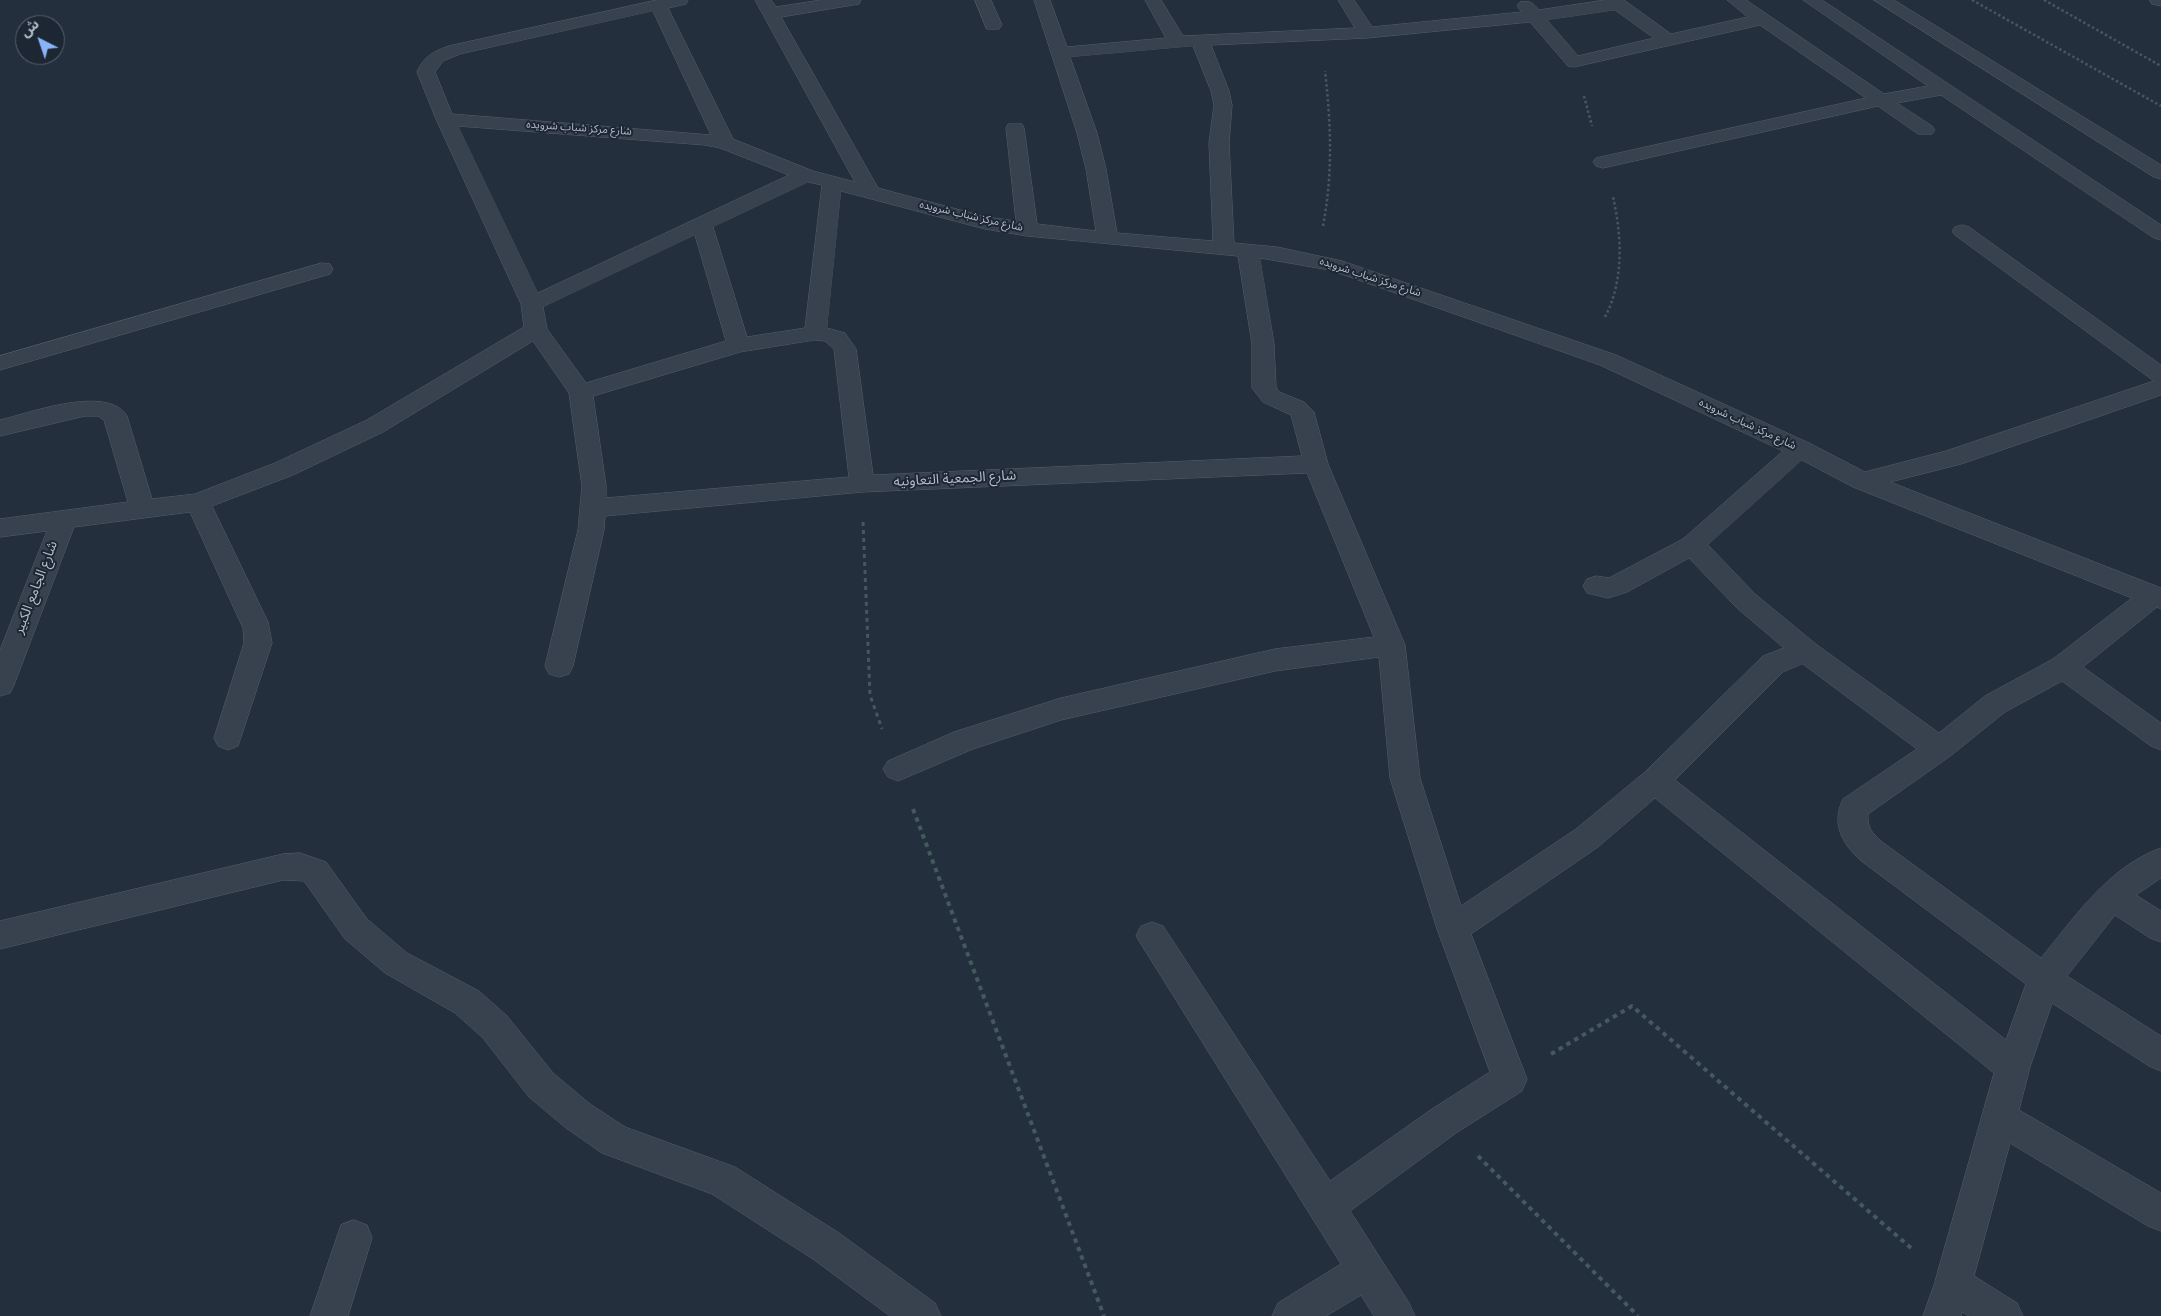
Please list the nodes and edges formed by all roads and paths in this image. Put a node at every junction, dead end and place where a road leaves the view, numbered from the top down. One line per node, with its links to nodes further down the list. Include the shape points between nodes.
1 (680, 0): 14 (street)
2 (853, 0): 15 (street)
3 (983, 0): 18 (street)
4 (1042, 0): 24 (street)
5 (1154, 0): 23 (street)
6 (1346, 0): 19 (street)
7 (1520, 0): 16 (street)
8 (1735, 0): 17 (street)
9 (1811, 0): 27 (street)
10 (1882, 0): 35 (street)
11 (1972, 0): 29 (path)
12 (2044, 0): 26 (path)
13 (1616, 2): 16 (street); 22 (street)
14 (659, 6): 30 (street, via 442,54 428,65 426,72); 33 (street)
15 (767, 7): 38 (street)
16 (1536, 16): 19 (street); 25 (street)
17 (1762, 19): 22 (street); 28 (street)
18 (993, 25)
19 (1366, 33): 20 (street)
20 (1320, 35): 21 (street); 46 (path, via 1331,133 1328,203 1322,230)
21 (1200, 40): 23 (street); 44 (street, via 1223,105 1219,143)
22 (1668, 40): 25 (street)
23 (1177, 42): 24 (street)
24 (1060, 53): 43 (street, via 1087,133)
25 (1574, 62): 34 (path)
26 (2161, 66)
27 (1944, 89): 28 (street); 42 (street)
28 (1881, 100): 32 (street); 34 (street)
29 (2161, 106)
30 (444, 119): 33 (street, شارع مركز شباب شرويده, via 684,136); 48 (street)
31 (1016, 128): 40 (street)
32 (1925, 130)
33 (725, 143): 36 (street, شارع مركز شباب شرويده)
34 (1603, 162): 52 (path, via 1618,210 1620,266 1608,313)
35 (2161, 173)
36 (806, 175): 37 (street, شارع مركز شباب شرويده); 39 (street)
37 (832, 182): 38 (street, شارع مركز شباب شرويده); 50 (street, via 822,294)
38 (871, 193): 40 (street, شارع مركز شباب شرويده, via 985,223)
39 (702, 224): 48 (street); 51 (street)
40 (1026, 230): 43 (street, شارع مركز شباب شرويده)
41 (1962, 231): 54 (street)
42 (2161, 234)
43 (1108, 239): 44 (street, شارع مركز شباب شرويده)
44 (1224, 249): 45 (street, شارع مركز شباب شرويده)
45 (1248, 251): 46 (street, شارع مركز شباب شرويده); 59 (street, via 1263,344 1264,388 1271,397 1302,412)
46 (1307, 258): 52 (street, شارع مركز شباب شرويده)
47 (322, 269): 53 (street)
48 (532, 304): 49 (street)
49 (536, 330): 56 (street); 62 (street, via 375,426 284,469)
50 (815, 333): 51 (street); 61 (street, via 838,338 845,349)
51 (738, 345): 56 (street)
52 (1584, 350): 58 (street, شارع مركز شباب شرويده)
53 (0, 362)
54 (2161, 376)
55 (2161, 387): 60 (street, via 1952,458)
56 (581, 392): 64 (street)
57 (0, 428): 63 (street, via 85,408 103,409 115,416)
58 (1800, 449): 60 (street, شارع مركز شباب شرويده); 67 (street)
59 (1316, 464): 61 (street, شارع الجمعية التعاونيه); 70 (street)
60 (1862, 481): 69 (street, شارع مركز شباب شرويده)
61 (862, 484): 64 (street, شارع الجمعية التعاونيه); 79 (path, via 870,696)
62 (198, 502): 63 (street); 76 (street, via 258,630 258,643)
63 (142, 508): 65 (street)
64 (594, 508): 73 (street)
65 (64, 519): 66 (street); 71 (street, شارع الجامع الكبير)
66 (0, 528)
67 (1692, 545): 68 (street, via 1618,585 1608,588); 72 (street, via 1746,602)
68 (1596, 586)
69 (2157, 598): 74 (street)
70 (1391, 645): 79 (street, via 1275,660 1061,709 964,740); 84 (street, via 1405,778)
71 (7, 650): 75 (street, شارع الجامع الكبير)
72 (1808, 652): 78 (street); 80 (street, via 1773,664)
73 (559, 666)
74 (2063, 667): 77 (street); 78 (street, via 1995,704)
75 (0, 685)
76 (228, 738)
77 (2161, 738)
78 (1939, 749): 87 (street, via 1854,808 1854,835)
79 (898, 769): 100 (path)
80 (1655, 781): 84 (street, via 1587,838); 89 (street)
81 (2161, 861): 82 (street)
82 (2111, 896): 83 (street); 87 (street)
83 (2161, 928)
84 (1453, 929): 90 (street)
85 (0, 935): 99 (street, via 283,867 300,866 315,871 356,929 396,963 467,1002 495,1027 541,1085 578,1116 614,1141 722,1180 826,1246)
86 (1152, 936): 93 (street)
87 (2044, 978): 88 (street); 89 (street)
88 (2161, 1055)
89 (2013, 1067): 91 (street)
90 (1510, 1079): 92 (street); 97 (path, via 1632,1006)
91 (2000, 1118): 94 (street); 97 (street)
92 (1444, 1122): 93 (street); 103 (path)
93 (1325, 1207): 96 (street)
94 (2161, 1213)
95 (354, 1238): 98 (street)
96 (1366, 1270): 101 (street); 102 (street)
97 (1947, 1301): 104 (street)
98 (329, 1316)
99 (922, 1316)
100 (1104, 1316)
101 (1291, 1316)
102 (1396, 1316)
103 (1638, 1316)
104 (2004, 1316)

